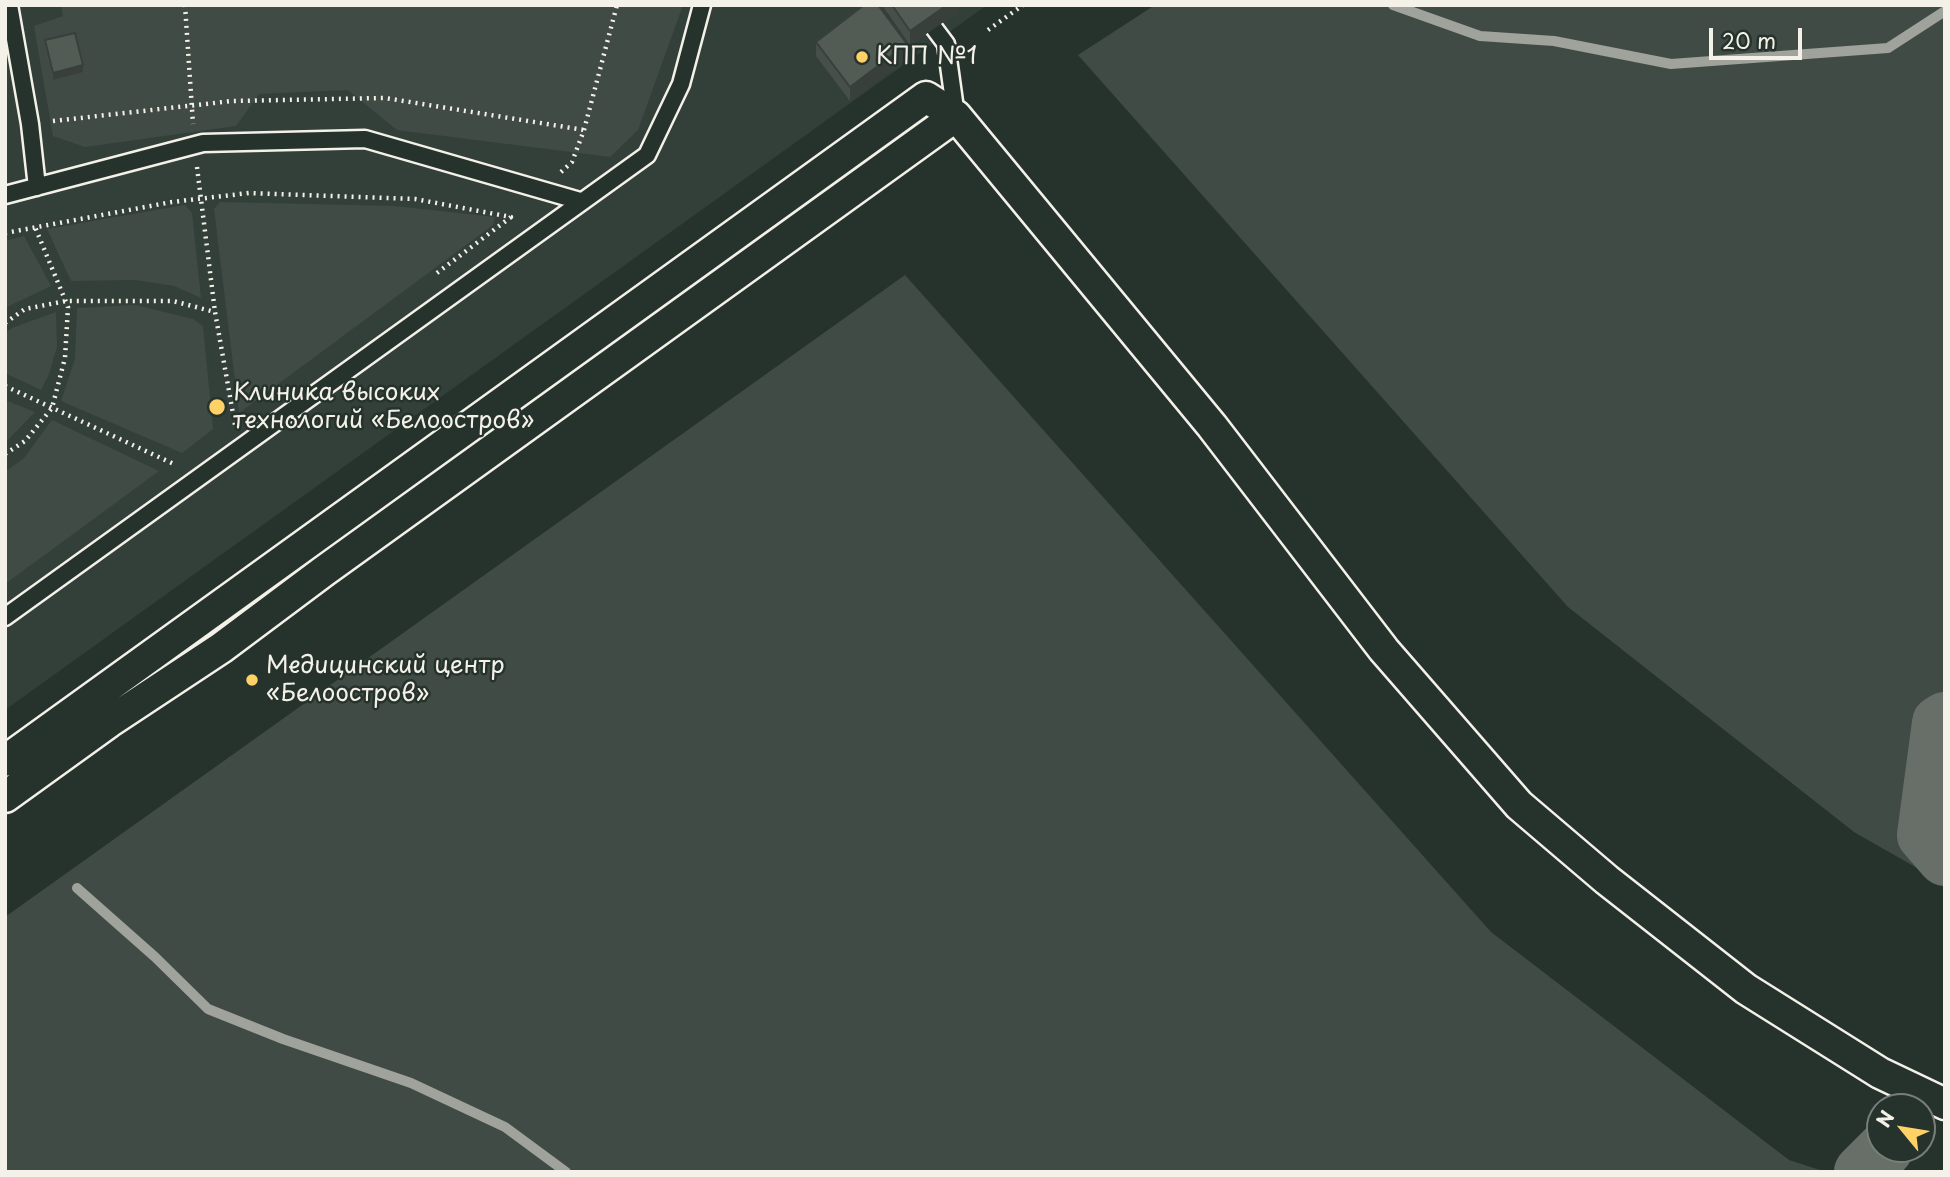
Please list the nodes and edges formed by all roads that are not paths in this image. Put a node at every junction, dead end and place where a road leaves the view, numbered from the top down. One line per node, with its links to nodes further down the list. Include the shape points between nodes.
1 (9, 5): 5 (lane)
2 (702, 5): 7 (lane, via 681,84 647,155)
3 (934, 28): 4 (lane, via 946,44)
4 (956, 116): 9 (street, via 926,97); 10 (street, via 221,648); 11 (street, via 1212,426 1384,650 1518,805 1746,989 1880,1073)
5 (37, 187): 6 (lane); 7 (lane, via 203,143 365,139)
6 (5, 195)
7 (580, 201): 8 (lane)
8 (5, 617)
9 (5, 761)
10 (5, 797)
11 (1945, 1104)

